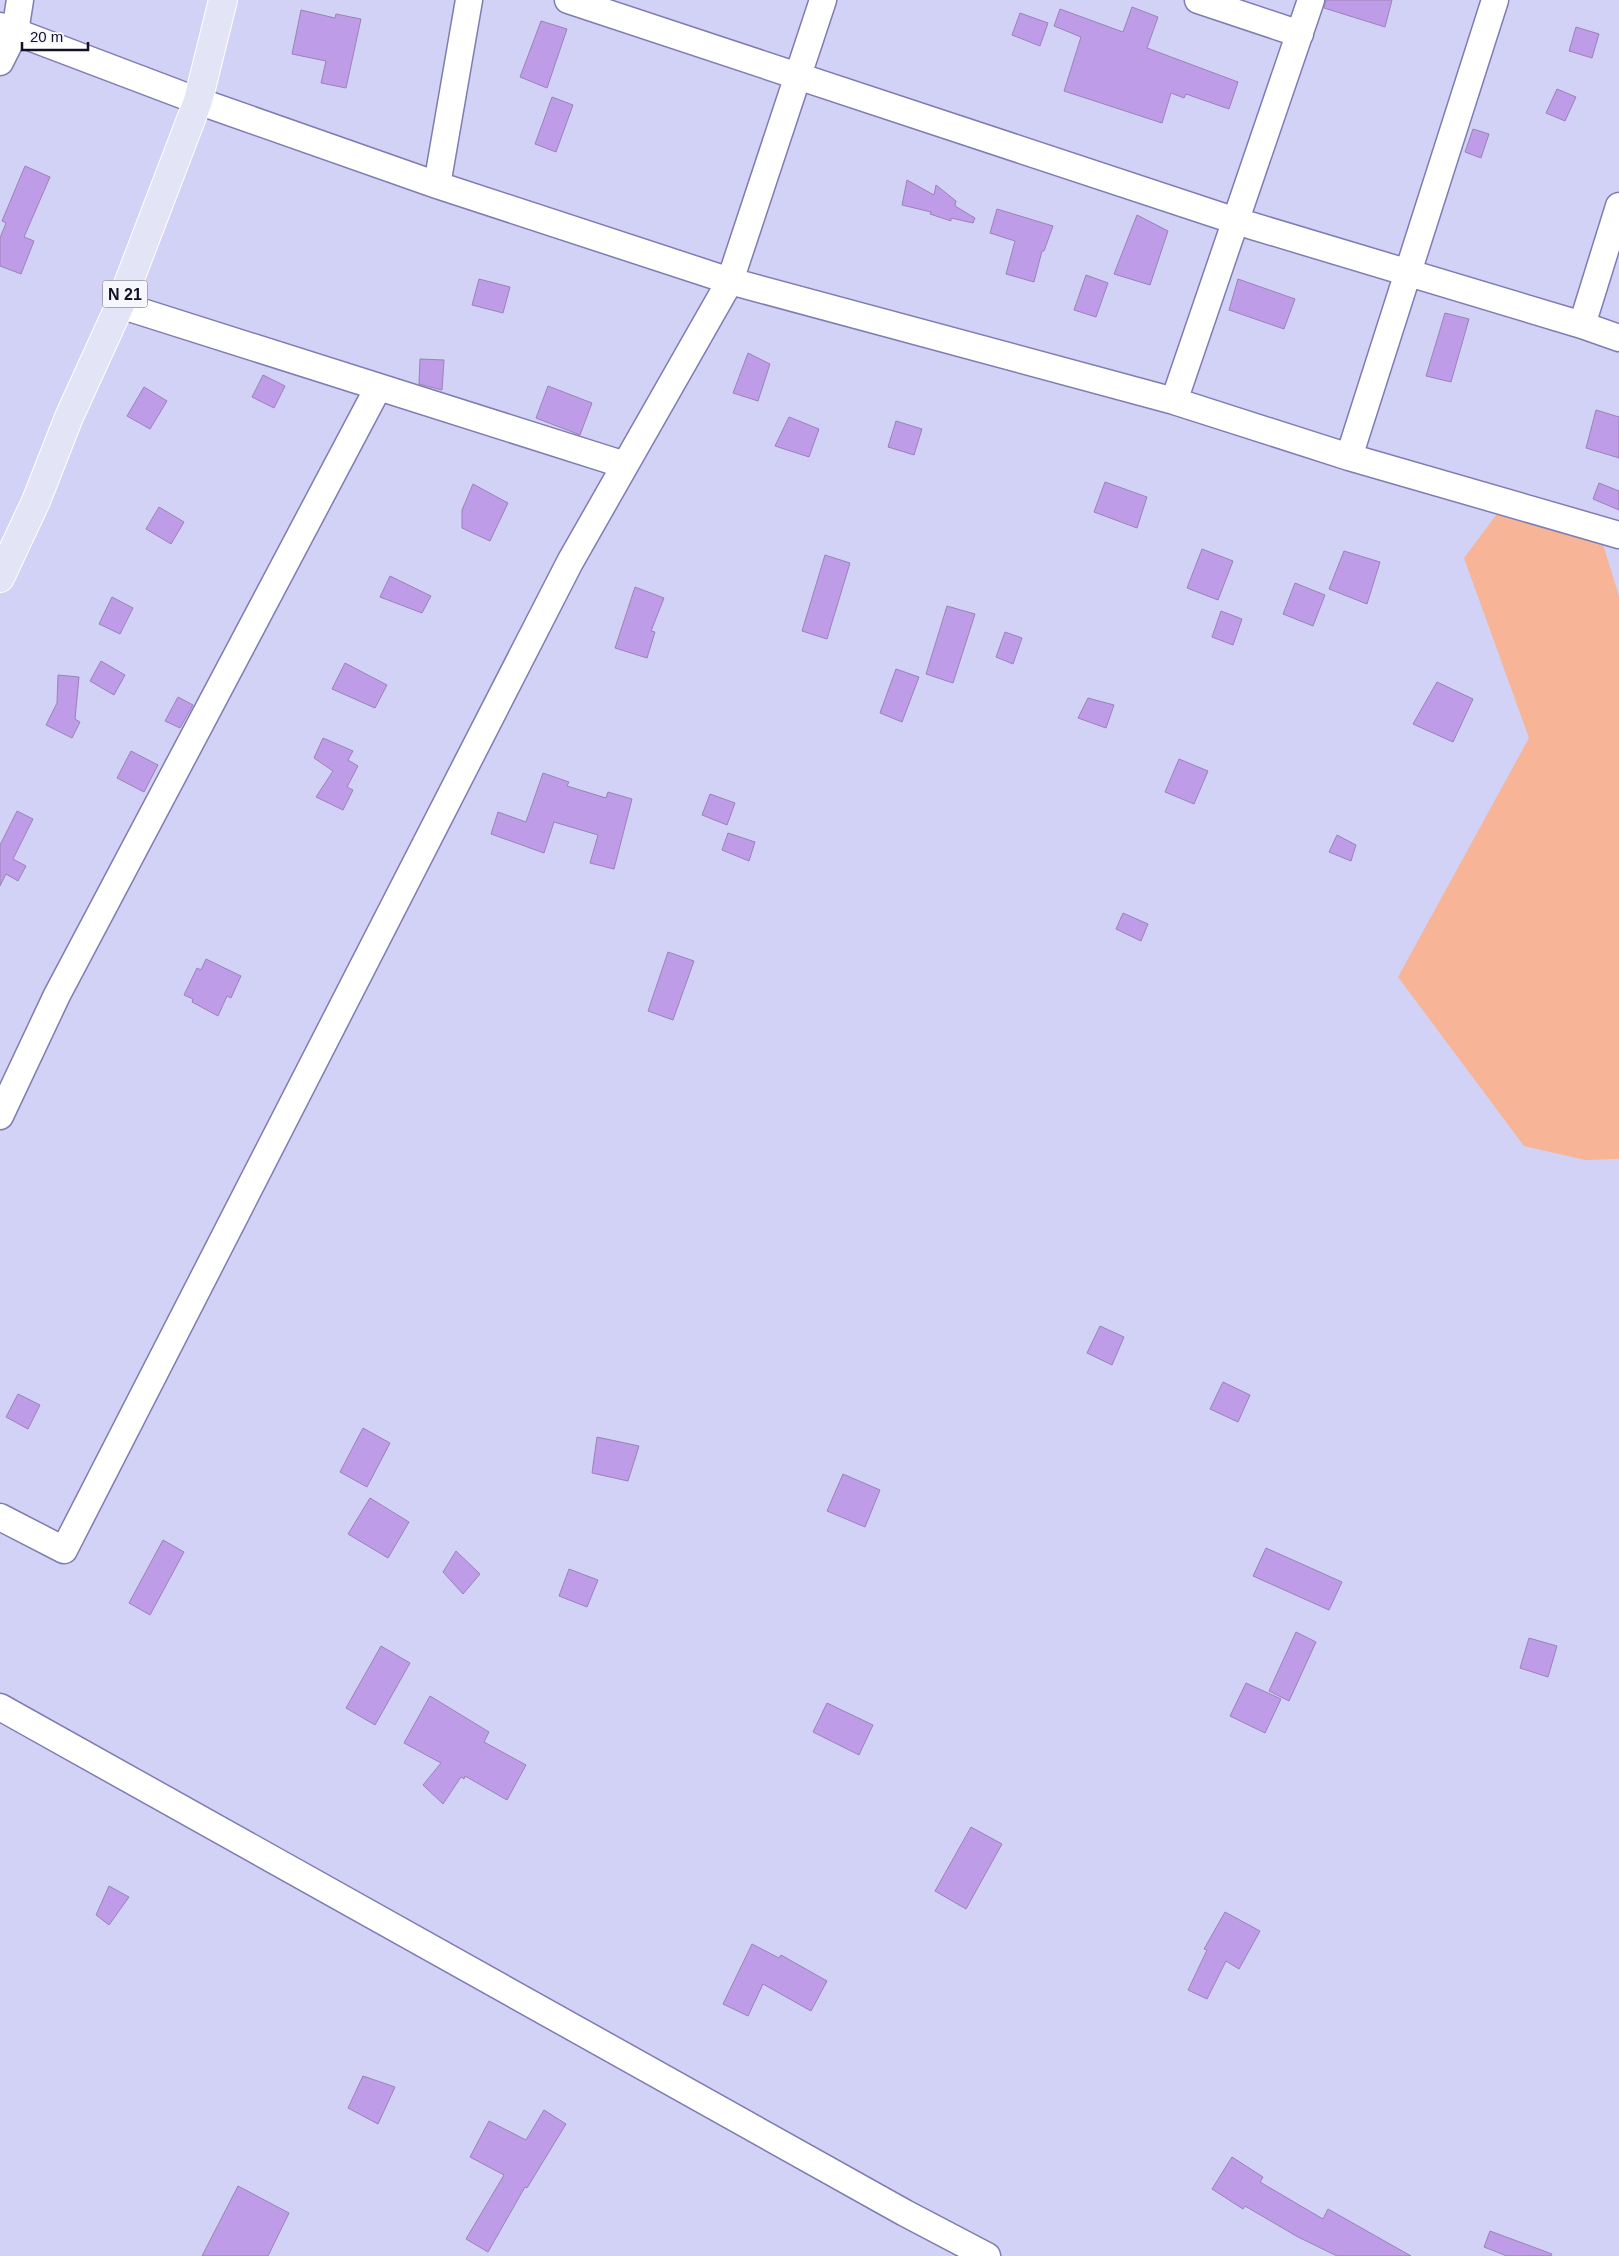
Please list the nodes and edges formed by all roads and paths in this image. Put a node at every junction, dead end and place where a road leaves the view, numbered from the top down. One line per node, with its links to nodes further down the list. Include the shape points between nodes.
1 (20, 0): 9 (street)
2 (223, 0): 13 (main road, N 21)
3 (469, 0): 14 (street)
4 (568, 0): 12 (street)
5 (823, 0): 12 (street)
6 (1198, 0): 10 (street)
7 (1311, 0): 10 (street)
8 (1495, 0): 17 (street)
9 (7, 29): 11 (street); 13 (street)
10 (1300, 34): 16 (street)
11 (0, 62)
12 (798, 76): 16 (street); 18 (street)
13 (198, 101): 14 (street); 19 (main road, N 21)
14 (437, 185): 18 (street)
15 (1619, 206): 20 (street)
16 (1236, 221): 17 (street); 23 (street)
17 (1408, 272): 20 (street); 24 (street)
18 (730, 281): 23 (street); 25 (street)
19 (120, 305): 22 (street); 27 (main road, N 21)
20 (1582, 325): 21 (street)
21 (1619, 338)
22 (378, 388): 25 (street); 28 (street, via 57,995)
23 (1174, 401): 24 (street)
24 (1348, 457): 26 (street)
25 (625, 465): 29 (street, via 570,562 64,1550)
26 (1619, 535)
27 (0, 578)
28 (0, 1116)
29 (0, 1517)
30 (0, 1707): 31 (street)
31 (987, 2256)

